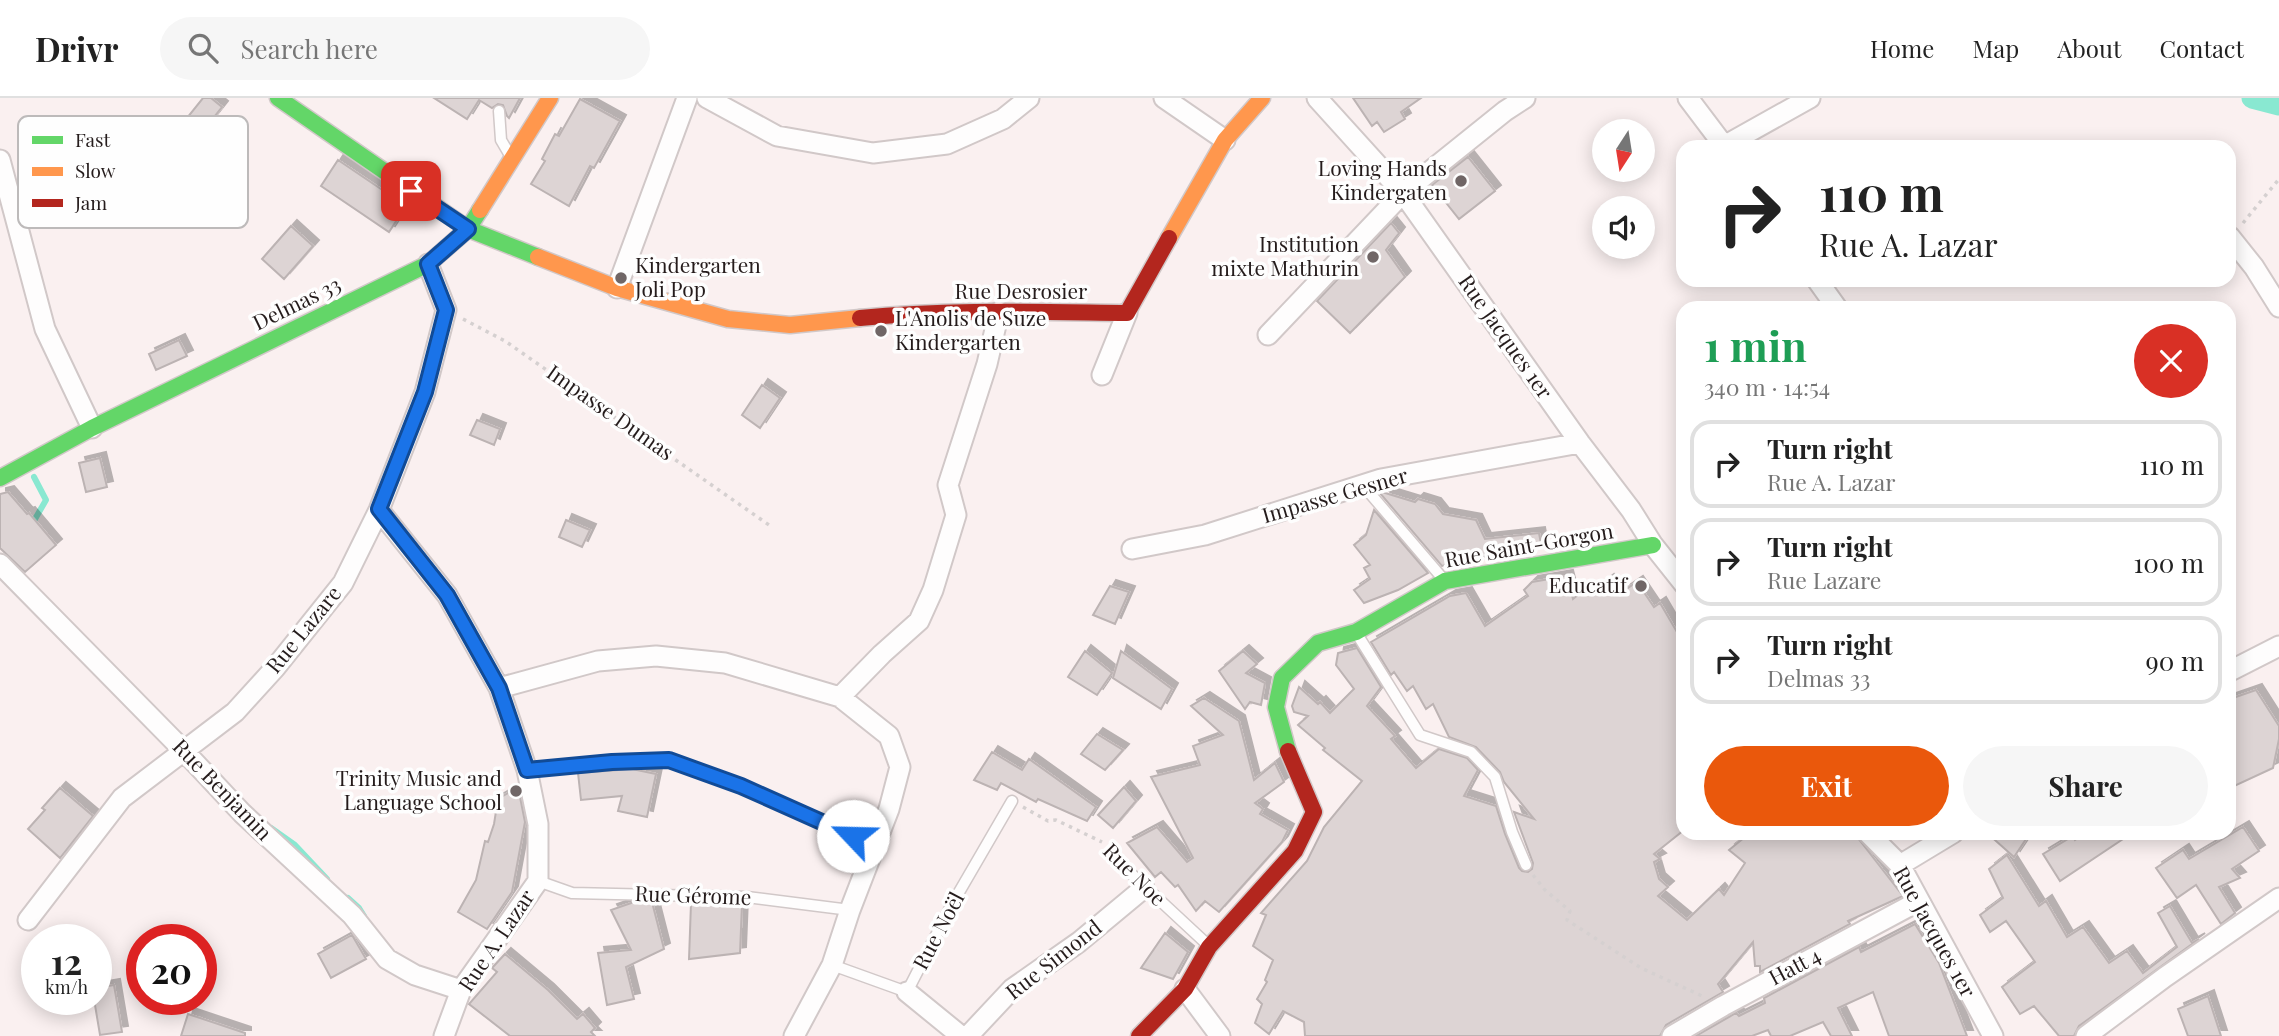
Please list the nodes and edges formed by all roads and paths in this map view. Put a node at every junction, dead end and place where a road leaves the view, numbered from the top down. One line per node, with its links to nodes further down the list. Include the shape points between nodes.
1 (278, 98): 22 (street, Rue Desrosier)
2 (550, 98): 16 (street, Delmas 33)
3 (687, 98): 26 (street)
4 (707, 98): 5 (street, via 777,136 873,153 947,144 1003,118)
5 (1029, 98)
6 (1164, 98): 13 (street)
7 (1262, 98): 13 (street)
8 (1317, 98): 19 (street, Rue Jacques 1er)
9 (1525, 98): 19 (street)
10 (1688, 98): 14 (street)
11 (1810, 98): 15 (street)
12 (499, 111): 16 (lane, via 501,140)
13 (1225, 140): 30 (street)
14 (1720, 140)
15 (1735, 140)
16 (511, 159): 22 (street, Delmas 33)
17 (0, 160): 21 (street)
18 (2279, 179): 23 (path)
19 (1403, 193): 31 (street); 34 (street, Rue Jacques 1er)
20 (18, 228): 33 (street, via 45,329)
21 (18, 228)
22 (468, 229): 25 (street, Delmas 33); 26 (street, Rue Desrosier)
23 (2236, 231)
24 (2236, 245): 27 (street)
25 (428, 264): 28 (street); 33 (street, Delmas 33)
26 (617, 288): 29 (street, Rue Desrosier, via 728,319 790,325 892,315)
27 (2279, 307)
28 (446, 310): 37 (street, Rue Lazare, via 425,392); 38 (path, Impasse Dumas, via 505,341)
29 (999, 312): 30 (street, Rue Desrosier); 48 (street, via 948,485 956,515 933,590 919,621)
30 (1127, 313): 32 (street)
31 (1268, 334)
32 (1102, 375)
33 (92, 428): 35 (street, Delmas 33)
34 (1580, 443): 36 (street, Impasse Gesner); 39 (street, Rue Jacques 1er)
35 (0, 478)
36 (1362, 484): 40 (street, Impasse Gesner, via 1205,535); 43 (lane)
37 (379, 509): 47 (street, Rue A. Lazar, via 447,595); 49 (street, Rue Lazare, via 343,583 275,668 235,712)
38 (769, 525)
39 (1653, 545): 42 (street, Rue Jacques 1er); 43 (street, Rue Saint-Gorgon)
40 (1132, 549)
41 (0, 564): 49 (street, Rue Benjamin)
42 (1676, 574)
43 (1445, 581): 44 (street, Rue Saint-Gorgon)
44 (1356, 632): 56 (lane, via 1420,735 1471,752 1494,777); 64 (street, Rue Saint-Gorgon, via 1318,643 1282,678 1276,707 1290,757 1314,812 1295,852)
45 (2279, 646): 46 (street)
46 (2236, 668)
47 (499, 688): 48 (street, via 598,661 656,656 725,663); 50 (street, Rue A. Lazar)
48 (840, 698): 54 (street, via 889,736 900,767)
49 (184, 751): 63 (street, Rue Lazare, via 122,798); 67 (street, Rue Benjamin, via 242,813 352,915 387,959 415,975)
50 (527, 770): 54 (lane, via 669,760 741,786); 58 (street, Rue A. Lazar, via 538,824)
51 (1012, 801): 55 (path, Rue Noe, via 1101,841); 68 (lane, Rue Noël)
52 (1878, 840): 57 (street, Rue Jacques 1er)
53 (1942, 840): 57 (street)
54 (875, 846): 62 (street)
55 (1110, 853): 59 (lane, Rue Noe)
56 (1526, 865): 69 (path, via 1545,890 1570,911 1567,919 1642,968)
57 (1900, 865): 61 (street, Rue Jacques 1er)
58 (538, 881): 62 (lane, Rue Gérome, via 572,893 747,897); 67 (street, Rue A. Lazar)
59 (1144, 888): 64 (lane, Rue Noe); 73 (street, Rue Simond, via 1012,989)
60 (2279, 898): 78 (street)
61 (1919, 901): 69 (street, Hatt 4); 77 (street, Rue Jacques 1er)
62 (850, 910): 65 (street)
63 (28, 920)
64 (1209, 947): 66 (street, Rue Saint-Gorgon)
65 (832, 965): 68 (lane, Rue Noël); 71 (street)
66 (1185, 989): 74 (street, Rue Saint-Gorgon); 75 (street)
67 (461, 990): 70 (street, Rue A. Lazar)
68 (907, 992): 72 (street)
69 (1723, 1006): 76 (street, Hatt 4)
70 (444, 1036)
71 (794, 1036)
72 (961, 1036)
73 (968, 1036)
74 (1139, 1036)
75 (1220, 1036)
76 (1672, 1036)
77 (1993, 1036)
78 (2086, 1036)

